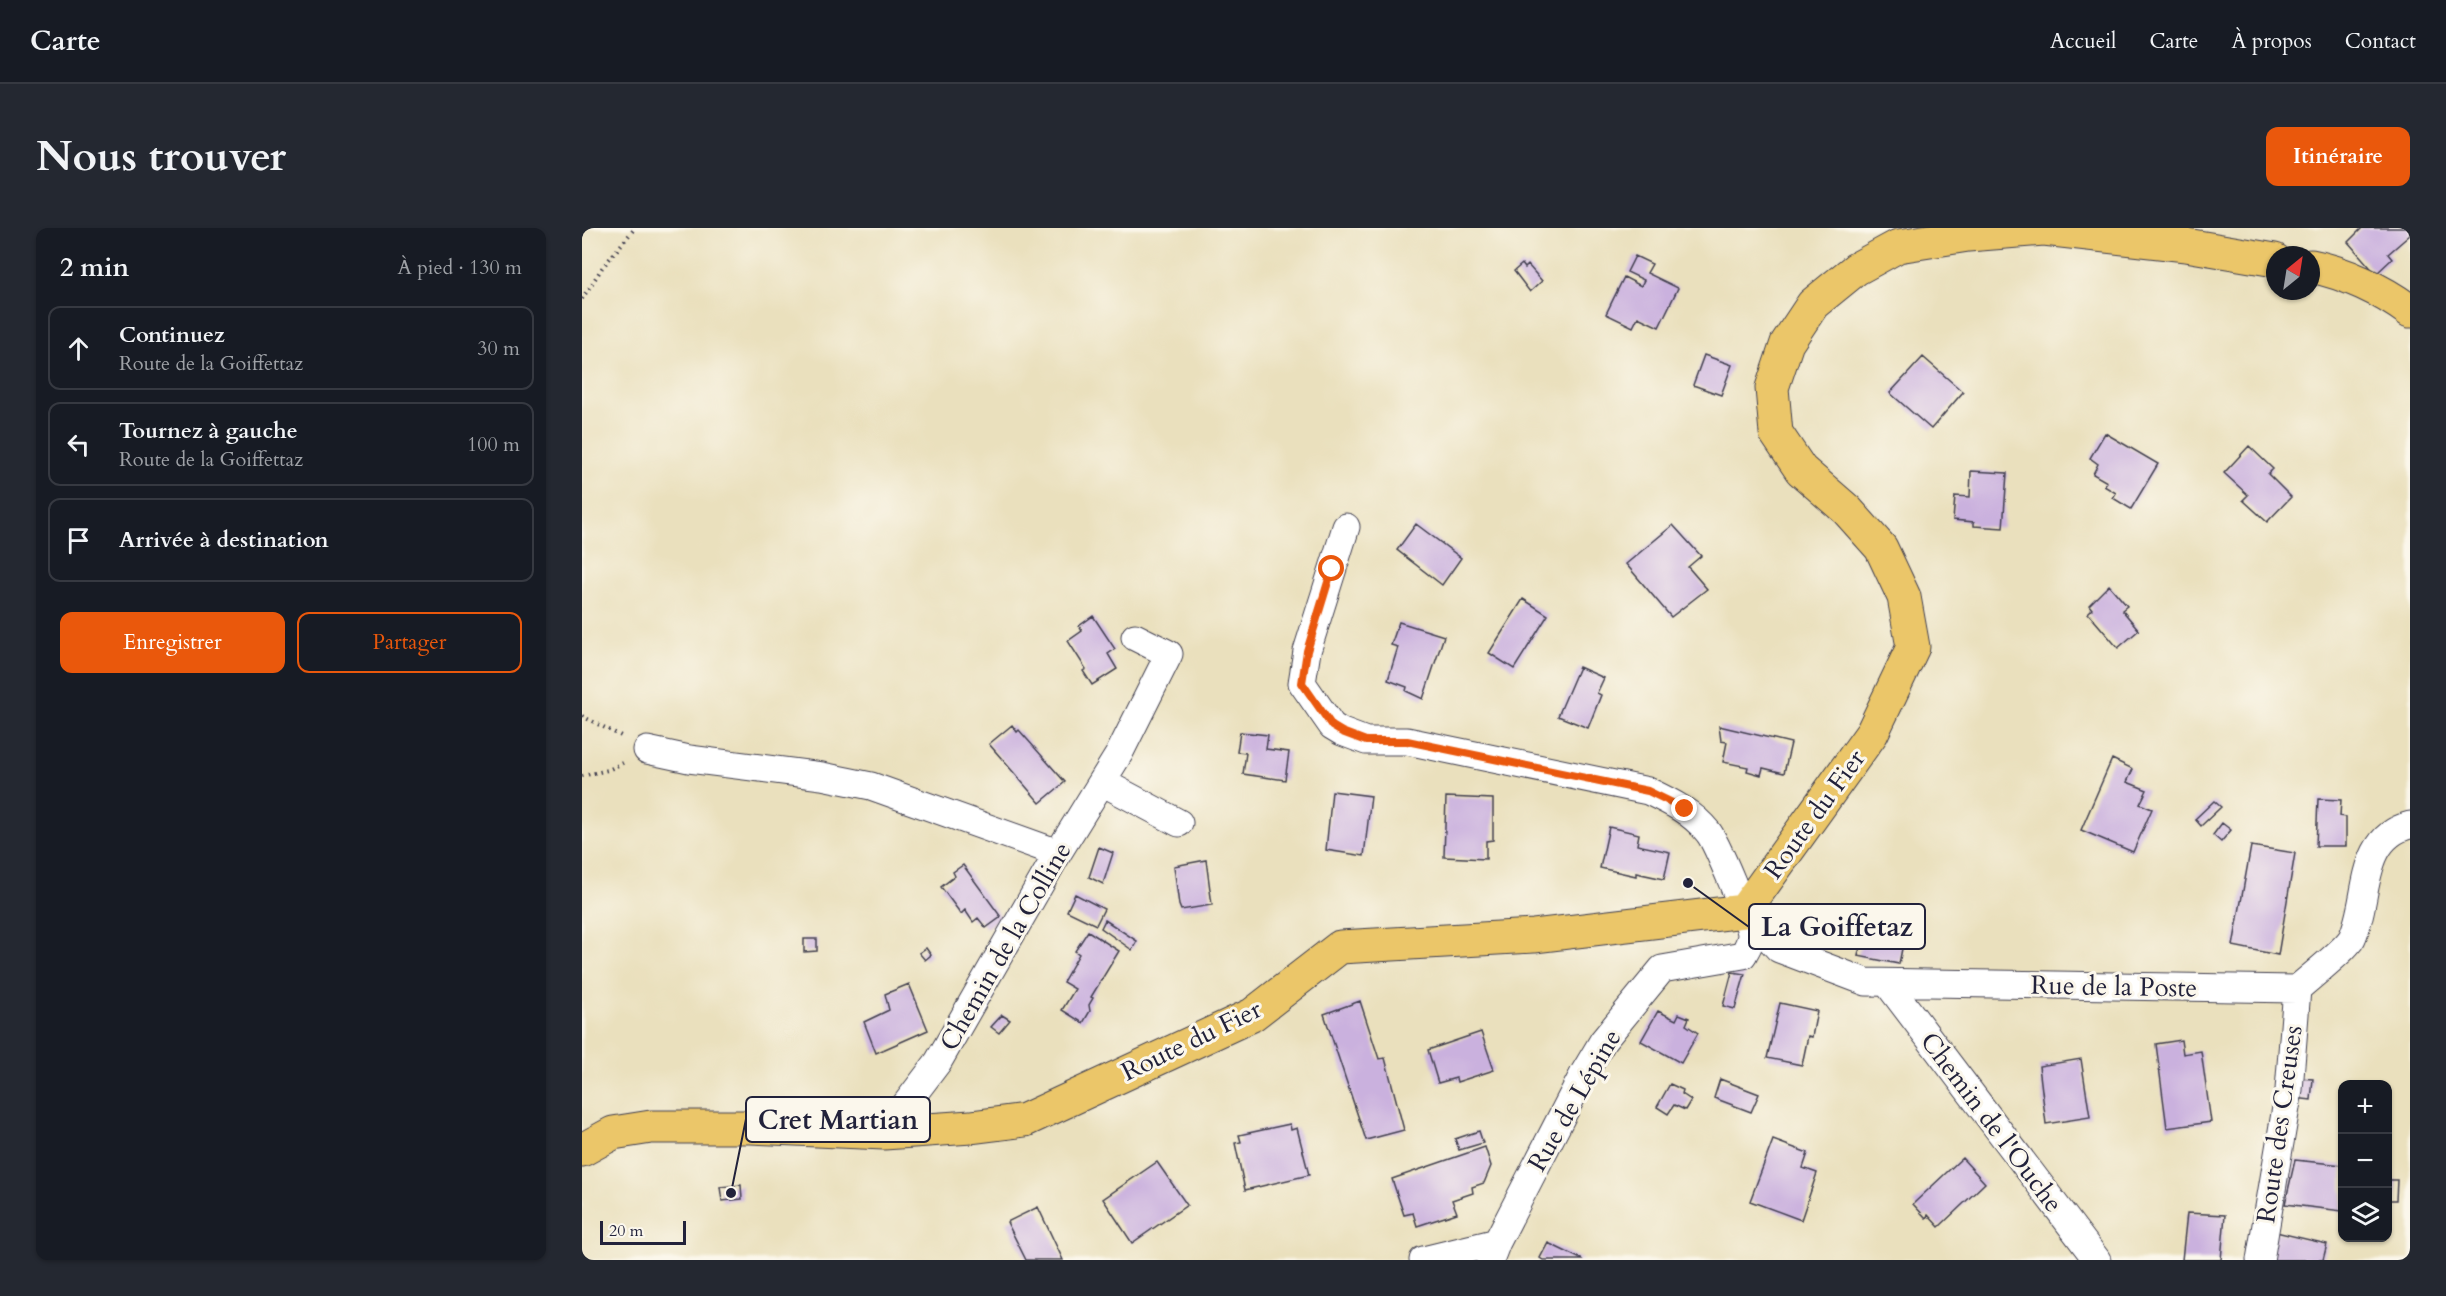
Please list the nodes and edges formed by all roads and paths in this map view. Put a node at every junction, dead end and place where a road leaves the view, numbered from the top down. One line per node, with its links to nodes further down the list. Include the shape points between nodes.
1 (634, 228): 5 (path)
2 (2044, 229): 3 (main road, Route du Fier); 16 (main road, Route du Fier, via 1898,246 1856,269 1813,304 1787,343 1773,388 1776,433 1801,470 1847,510 1881,548 1904,597 1913,647 1872,733)
3 (2266, 258)
4 (2320, 268): 6 (main road, via 2388,296)
5 (582, 298)
6 (2410, 311)
7 (1346, 527): 16 (street, via 1307,651 1302,683 1332,726 1366,741 1407,741 1648,791 1685,809 1710,833)
8 (1135, 637): 12 (street, Chemin de la Colline, via 1169,654)
9 (582, 716): 10 (path)
10 (647, 750): 11 (path, via 608,770); 15 (street, via 871,786)
11 (582, 776)
12 (1102, 782): 13 (street); 15 (street, Chemin de la Colline)
13 (1179, 823)
14 (2410, 825): 18 (street, via 2385,838 2374,853 2351,940)
15 (1058, 853): 19 (street, Chemin de la Colline, via 938,1062)
16 (1744, 911): 17 (street, Rue de la Poste, via 1779,949 1866,982); 19 (main road, Route du Fier, via 1534,936 1340,947 1252,1015 1025,1120); 21 (street, Rue de Lépine, via 1751,932 1743,955 1662,969 1603,1041)
17 (1888, 984): 18 (street, Rue de la Poste); 23 (street, Chemin de l'Ouche)
18 (2297, 989): 24 (street, Route des Creuses, via 2289,1090)
19 (884, 1133): 20 (main road, Route du Fier, via 651,1127 613,1133)
20 (582, 1149)
21 (1493, 1251): 22 (street)
22 (1423, 1260)
23 (2097, 1260)
24 (2260, 1260)

